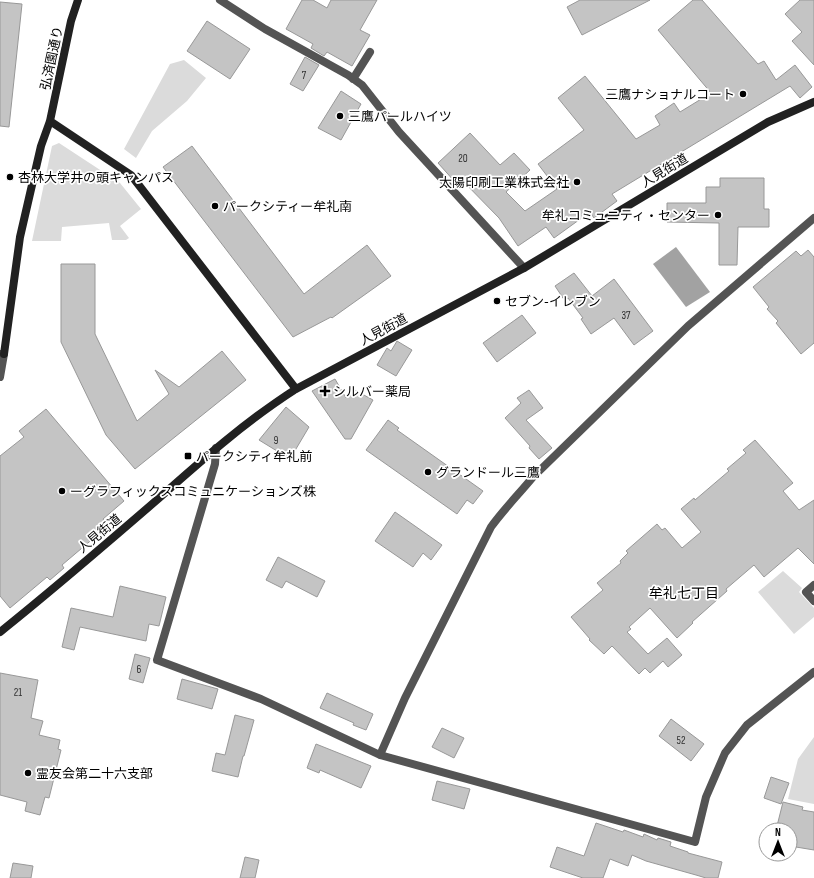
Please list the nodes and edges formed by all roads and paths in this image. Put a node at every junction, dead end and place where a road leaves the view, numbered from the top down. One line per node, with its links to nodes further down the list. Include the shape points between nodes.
1 (78, 0): 6 (main road, 弘済園通り, via 71,21)
2 (220, 0): 4 (street, via 265,29)
3 (370, 52): 4 (street)
4 (353, 78): 8 (street, via 362,85 399,132)
5 (814, 102): 8 (main road, 人見街道, via 739,138)
6 (50, 121): 9 (main road, 弘済園通り, via 41,146 20,237); 11 (main road, via 131,175)
7 (814, 218): 17 (street, via 682,331 533,477 501,513 491,527 405,698)
8 (524, 268): 11 (main road, 人見街道)
9 (2, 354): 10 (street)
10 (0, 377)
11 (296, 389): 12 (main road, 人見街道)
12 (216, 448): 15 (main road, 人見街道); 17 (street, via 215,464 157,660 261,699)
13 (814, 585): 14 (street, via 806,592)
14 (814, 601)
15 (0, 632)
16 (814, 672): 17 (street, via 747,725 725,752 706,797 695,842)
17 (380, 755)

